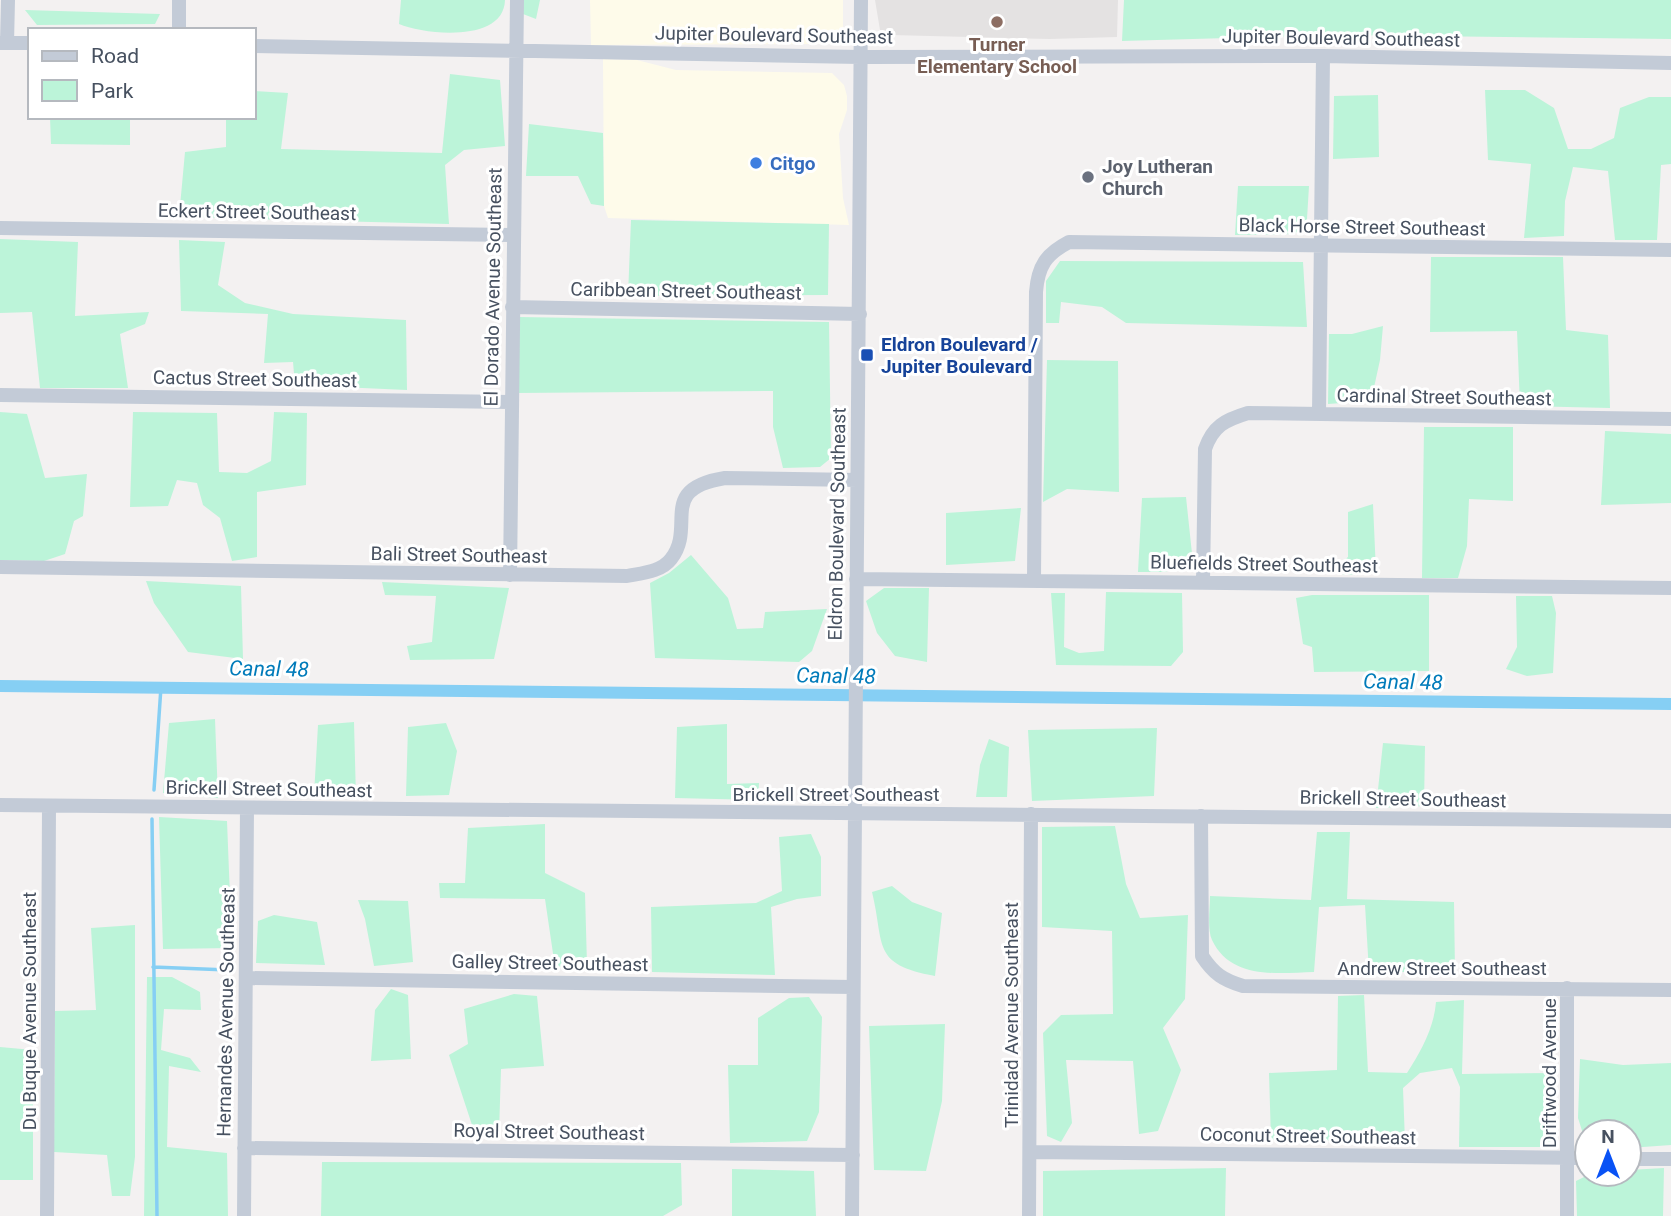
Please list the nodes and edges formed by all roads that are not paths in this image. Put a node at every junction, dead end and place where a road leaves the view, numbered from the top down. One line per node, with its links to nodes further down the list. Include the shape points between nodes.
1 (8, 0): 6 (street)
2 (179, 0): 5 (street)
3 (517, 0): 9 (street, El Dorado Avenue Southeast)
4 (861, 0): 11 (street, Eldron Boulevard Southeast)
5 (179, 28)
6 (4, 43): 7 (street)
7 (28, 43)
8 (256, 46): 9 (street, Jupiter Boulevard Southeast)
9 (516, 49): 11 (street, Jupiter Boulevard Southeast); 14 (street, El Dorado Avenue Southeast)
10 (1322, 56): 11 (street, Jupiter Boulevard Southeast); 12 (street, Jupiter Boulevard Southeast); 15 (street)
11 (860, 57): 18 (street, Eldron Boulevard Southeast)
12 (1671, 63)
13 (0, 228): 14 (street, Eckert Street Southeast)
14 (513, 235): 17 (street, El Dorado Avenue Southeast)
15 (1321, 246): 16 (street, Black Horse Street Southeast); 21 (street); 27 (street, Black Horse Street Southeast, via 1069,242 1055,249 1038,270 1035,292)
16 (1671, 250)
17 (512, 307): 18 (street, Caribbean Street Southeast); 20 (street, El Dorado Avenue Southeast)
18 (860, 314): 23 (street, Eldron Boulevard Southeast)
19 (0, 394): 20 (street, Cactus Street Southeast)
20 (510, 402): 25 (street, El Dorado Avenue Southeast)
21 (1319, 414): 22 (street, Cardinal Street Southeast); 28 (street, Cardinal Street Southeast, via 1248,413 1211,432 1205,449)
22 (1671, 419)
23 (858, 480): 25 (street, Bali Street Southeast, via 706,481 689,492 680,512 672,558 655,570 626,576); 26 (street, Eldron Boulevard Southeast)
24 (0, 566): 25 (street, Bali Street Southeast)
25 (510, 575)
26 (856, 579): 27 (street, Bluefields Street Southeast); 34 (street, Eldron Boulevard Southeast)
27 (1034, 581): 28 (street, Bluefields Street Southeast)
28 (1203, 582): 29 (street, Bluefields Street Southeast)
29 (1671, 588)
30 (0, 805): 31 (street, Brickell Street Southeast)
31 (49, 806): 32 (street, Brickell Street Southeast); 48 (street, Du Buque Avenue Southeast)
32 (247, 808): 34 (street, Brickell Street Southeast); 37 (street, Hernandes Avenue Southeast)
33 (1031, 814): 34 (street, Brickell Street Southeast); 35 (street, Brickell Street Southeast); 42 (street, Trinidad Avenue Southeast)
34 (854, 815): 38 (street, Eldron Boulevard Southeast)
35 (1201, 816): 36 (street, Brickell Street Southeast); 39 (street, Andrew Street Southeast, via 1200,940 1202,956 1215,974 1244,986)
36 (1671, 821)
37 (246, 978): 38 (street, Galley Street Southeast); 41 (street, Hernandes Avenue Southeast)
38 (853, 987): 43 (street, Eldron Boulevard Southeast)
39 (1567, 988): 40 (street, Andrew Street Southeast); 44 (street, Driftwood Avenue)
40 (1671, 990)
41 (244, 1148): 43 (street, Royal Street Southeast); 49 (street, Hernandes Avenue Southeast)
42 (1030, 1152): 44 (street, Coconut Street Southeast); 51 (street, Trinidad Avenue Southeast)
43 (853, 1155): 50 (street, Eldron Boulevard Southeast)
44 (1568, 1158): 45 (street, Coconut Street Southeast); 52 (street, Driftwood Avenue)
45 (1573, 1158)
46 (1643, 1159): 47 (street)
47 (1671, 1159)
48 (47, 1216)
49 (244, 1216)
50 (852, 1216)
51 (1029, 1216)
52 (1567, 1216)

